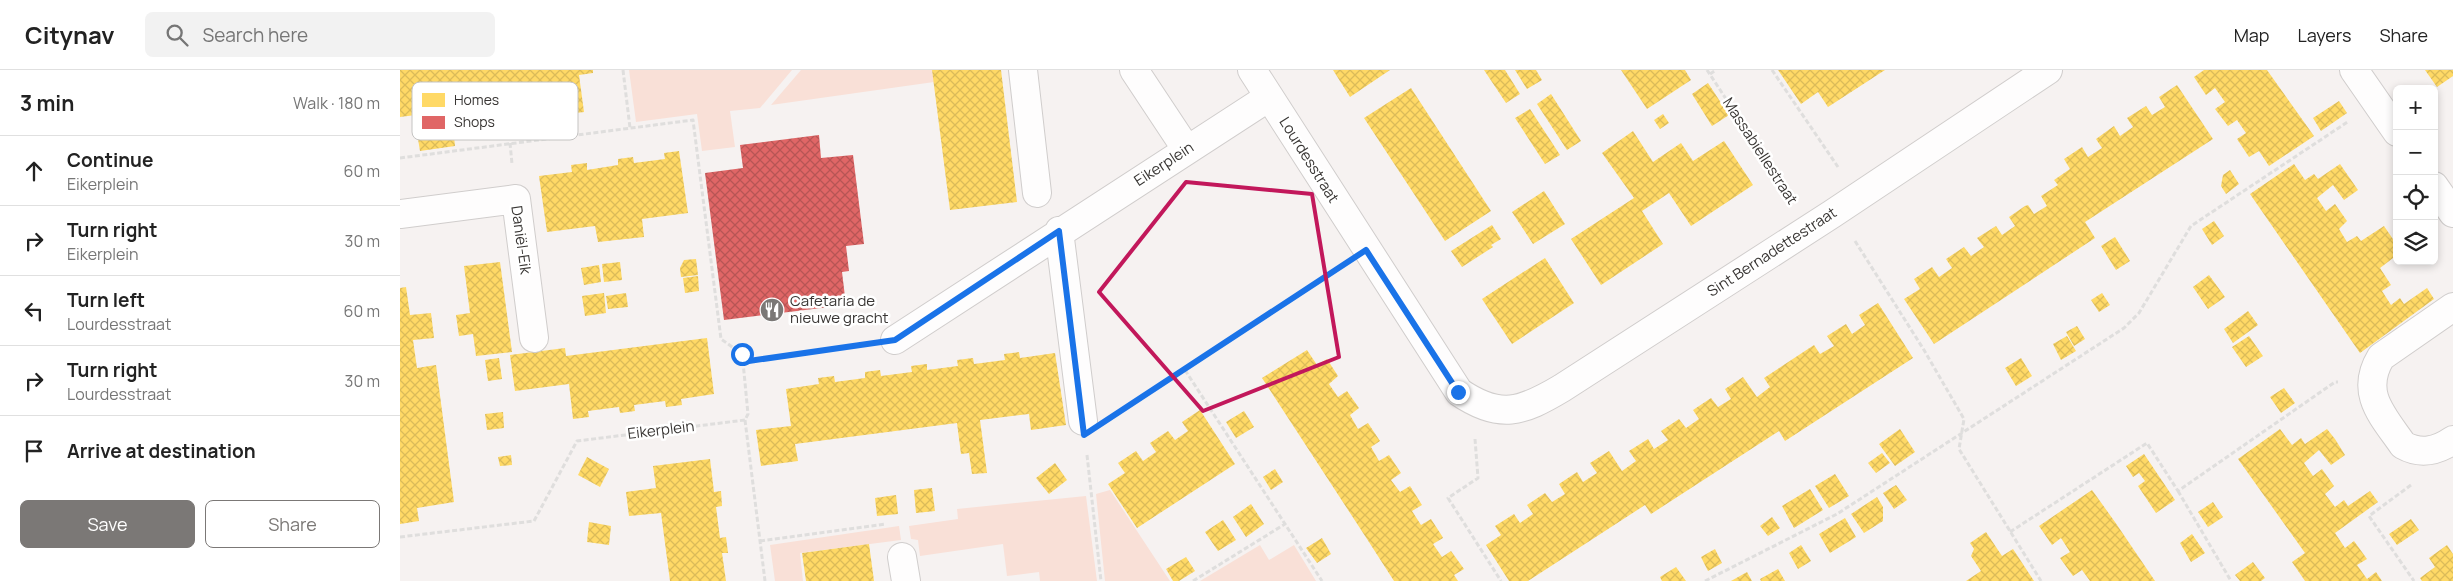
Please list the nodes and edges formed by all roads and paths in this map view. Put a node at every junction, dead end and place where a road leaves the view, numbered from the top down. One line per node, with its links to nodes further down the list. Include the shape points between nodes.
1 (622, 70): 12 (path)
2 (1023, 70): 19 (street)
3 (1134, 70): 16 (street)
4 (1252, 70): 10 (street, Lourdesstraat)
5 (1716, 70): 9 (path, Massabiellestraat)
6 (1772, 70): 20 (path)
7 (2048, 70): 20 (street, Sint Bernadettestraat)
8 (2354, 70): 11 (street)
9 (1709, 72): 23 (path, Massabiellestraat)
10 (1269, 96): 16 (street, Eikerplein); 25 (street, Lourdesstraat)
11 (2377, 102): 13 (street); 35 (path, via 2192,226 2139,314 2124,328)
12 (630, 128): 14 (path); 29 (path, via 693,120 720,339 742,354)
13 (2396, 130)
14 (578, 135)
15 (538, 140): 17 (path)
16 (1187, 150): 24 (street, Eikerplein)
17 (400, 158)
18 (2438, 192): 21 (street)
19 (1037, 193)
20 (1847, 204): 23 (street, Sint Bernadettestraat); 35 (path, via 1964,419)
21 (2453, 213)
22 (400, 214): 27 (street, Daniël-Eik, via 516,199)
23 (1810, 228): 32 (street, Sint Bernadettestraat, via 1534,404 1509,410)
24 (1059, 231): 28 (street, Eikerplein); 34 (street)
25 (1366, 250): 30 (path); 32 (street, Lourdesstraat, via 1458,392)
26 (2453, 307): 31 (street, via 2381,357)
27 (534, 338)
28 (895, 340): 29 (path)
29 (742, 362): 33 (path, via 748,414)
30 (1185, 370): 34 (path); 39 (path)
31 (2372, 380): 37 (street, via 2372,392 2381,412 2403,445); 38 (path, via 2335,382)
32 (1479, 405): 48 (path, via 1478,478 1448,498)
33 (745, 420): 41 (path, Eikerplein, via 577,441 534,521); 42 (path)
34 (1083, 428): 45 (path)
35 (1961, 433): 40 (path, via 1959,449); 49 (path, via 1837,514)
36 (2453, 440): 37 (street, via 2432,451)
37 (2420, 451): 52 (path, via 2411,488 2369,516)
38 (2178, 491): 40 (path, via 2146,443); 51 (path)
39 (1285, 524): 46 (path); 47 (path)
40 (2010, 532): 50 (path)
41 (400, 537)
42 (760, 541): 43 (path, via 903,522 906,539); 44 (path)
43 (904, 569)
44 (765, 581)
45 (1101, 581)
46 (1194, 581)
47 (1322, 581)
48 (1500, 581)
49 (1705, 581)
50 (2041, 581)
51 (2231, 581)
52 (2414, 581)

